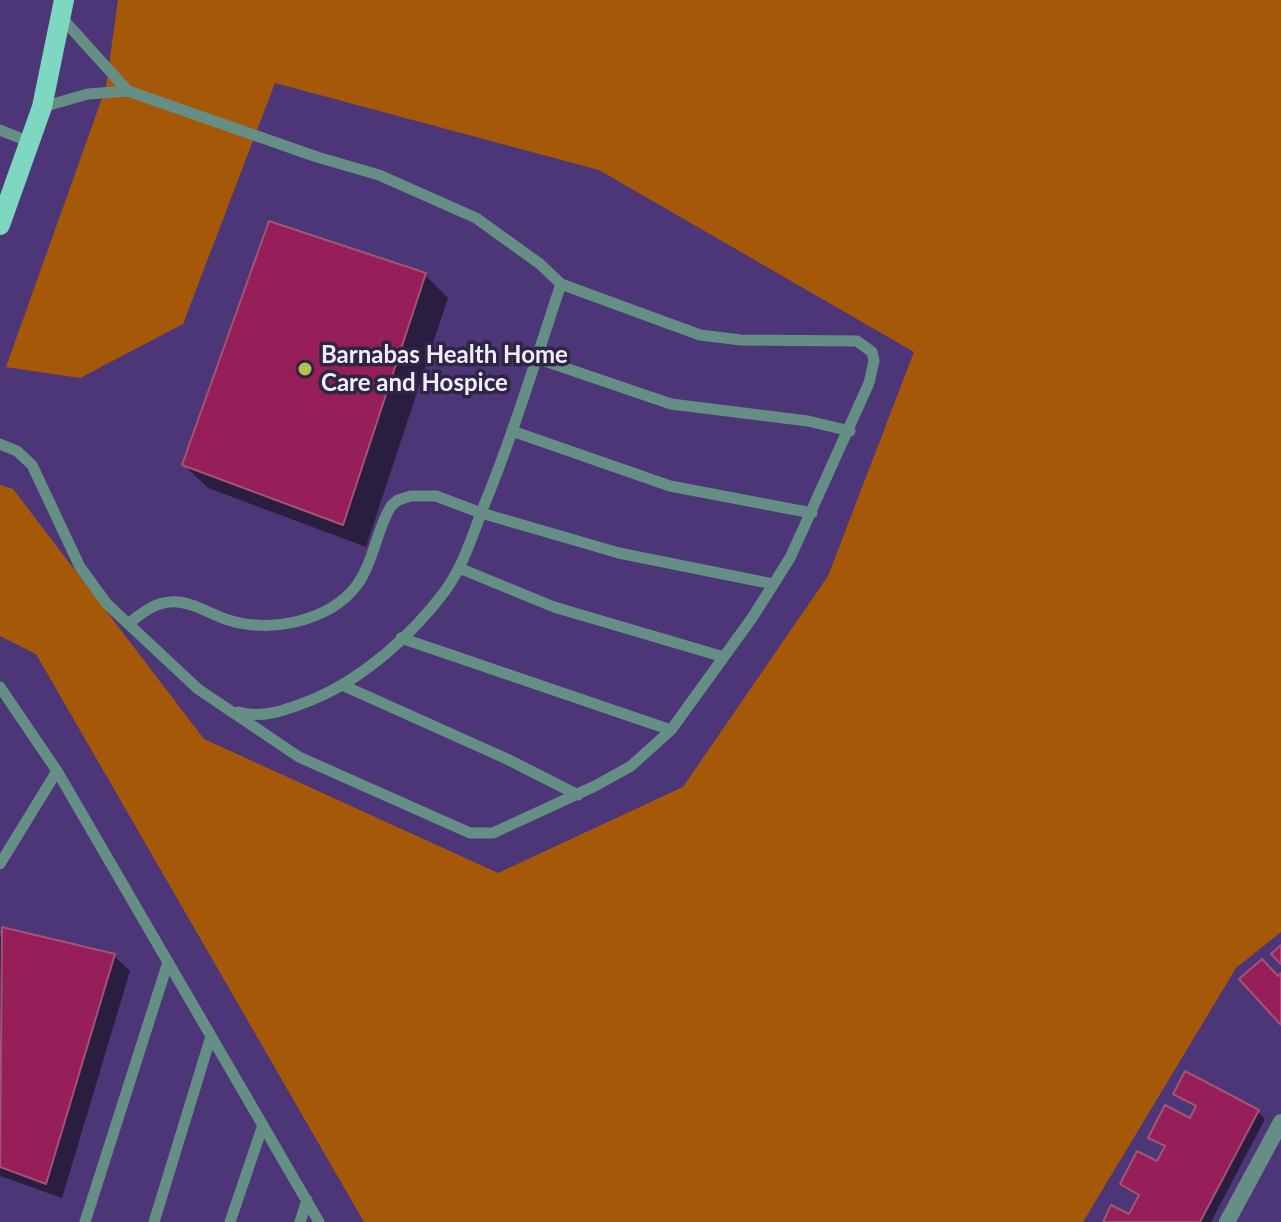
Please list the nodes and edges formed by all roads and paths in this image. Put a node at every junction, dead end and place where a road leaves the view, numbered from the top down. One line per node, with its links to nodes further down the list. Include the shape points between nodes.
1 (64, 6): 2 (lane); 3 (main road)
2 (128, 91): 3 (lane, via 88,94); 7 (lane, via 379,175 448,205 476,218)
3 (42, 107): 5 (main road)
4 (0, 130): 5 (lane)
5 (30, 142): 6 (main road)
6 (0, 225)
7 (561, 284): 8 (lane); 10 (lane, via 700,335 865,345 874,361)
8 (536, 358): 9 (lane); 10 (lane, via 671,404)
9 (512, 431): 12 (lane); 13 (lane, via 670,486)
10 (850, 431): 13 (lane)
11 (0, 444): 16 (lane, via 32,465 80,567)
12 (481, 513): 14 (lane); 15 (lane, via 619,553); 16 (lane, via 436,496 398,500 386,514 355,587 330,607 299,621 248,625 170,602 153,606)
13 (812, 513): 15 (lane)
14 (459, 568): 17 (lane); 18 (lane, via 554,607)
15 (773, 584): 18 (lane)
16 (128, 624): 21 (lane)
17 (401, 638): 19 (lane); 22 (lane)
18 (724, 657): 22 (lane)
19 (342, 685): 21 (lane, via 264,715); 24 (lane)
20 (0, 687): 23 (lane)
21 (222, 705): 24 (lane, via 299,757 470,833 493,833)
22 (671, 730): 24 (lane, via 631,766)
23 (57, 771): 25 (lane); 26 (lane)
24 (578, 795)
25 (0, 864)
26 (168, 962): 27 (lane); 31 (lane)
27 (211, 1036): 29 (lane); 32 (lane)
28 (1281, 1122): 36 (street)
29 (263, 1125): 30 (lane); 33 (lane)
30 (307, 1200): 34 (lane); 35 (lane)
31 (85, 1222)
32 (154, 1222)
33 (230, 1222)
34 (300, 1222)
35 (319, 1222)
36 (1227, 1222)

